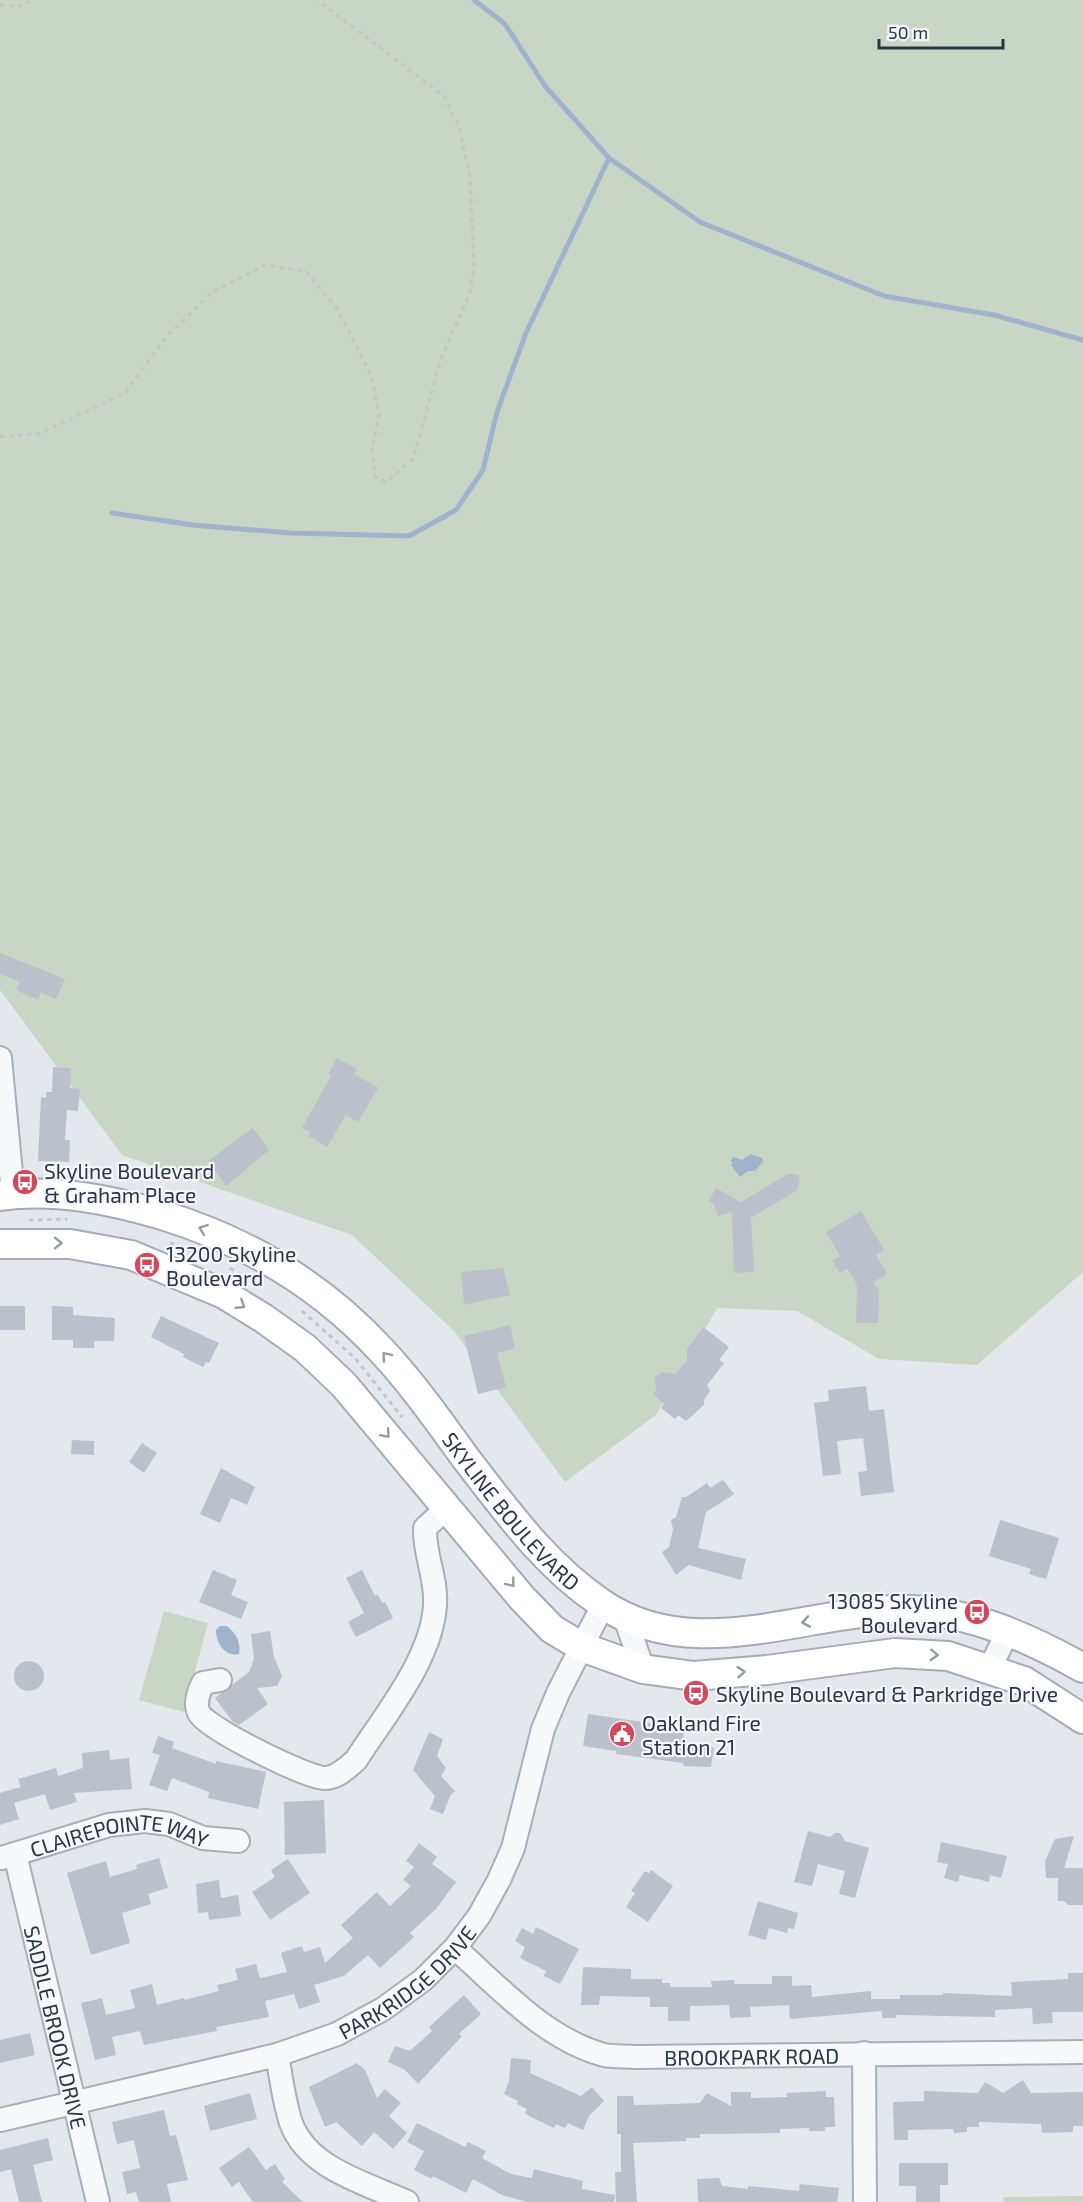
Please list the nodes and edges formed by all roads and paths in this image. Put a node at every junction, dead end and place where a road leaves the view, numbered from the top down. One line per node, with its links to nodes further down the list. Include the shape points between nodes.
1 (35, 0): 3 (path, via 18,6)
2 (317, 0): 4 (path, via 444,96 459,127 470,177 474,265 470,293 441,359 413,459 387,482 375,477 372,448 379,416 372,377 338,310 307,272 265,265 212,292 167,336 126,392 41,433)
3 (0, 5)
4 (0, 437)
5 (0, 1058): 6 (street)
6 (7, 1195): 9 (main road, SKYLINE BOULEVARD, one-way to 6, via 556,1568 534,1545 383,1352 356,1325 276,1262 228,1238 120,1203 38,1192)
7 (0, 1244): 8 (main road, one-way to 8, via 70,1244 130,1256 224,1294 305,1348 344,1385)
8 (448, 1506): 11 (main road, one-way to 11, via 522,1598 552,1629); 15 (street, via 425,1528 424,1546 435,1581 435,1608 422,1656 356,1760 343,1772 325,1778 306,1772 214,1729 199,1713 197,1696 203,1683)
9 (614, 1610): 10 (main road, SKYLINE BOULEVARD, one-way to 9, via 953,1614 893,1610 782,1626 681,1634 659,1630); 11 (street, PARKRIDGE DRIVE); 14 (street)
10 (1008, 1631): 12 (street); 13 (main road, SKYLINE BOULEVARD)
11 (582, 1647): 14 (main road); 19 (street, PARKRIDGE DRIVE, via 543,1729 513,1848 479,1916)
12 (990, 1668): 14 (main road, one-way to 12, via 694,1677 895,1653 948,1656); 16 (main road, via 1024,1681)
13 (1083, 1668)
14 (643, 1670)
15 (220, 1680)
16 (1083, 1719)
17 (238, 1841): 18 (street, CLAIREPOINTE WAY, via 203,1838 169,1824 145,1821 109,1825)
18 (7, 1856): 23 (street, SADDLE BROOK DRIVE)
19 (455, 1948): 21 (street, BROOKPARK ROAD, via 540,2022 568,2040 605,2055); 22 (street, PARKRIDGE DRIVE, via 423,1980 383,2009 337,2034)
20 (1083, 2052): 21 (street, BROOKPARK ROAD)
21 (864, 2053): 27 (street)
22 (277, 2055): 23 (street, PARKRIDGE DRIVE); 26 (street, via 291,2122 301,2144 320,2162)
23 (73, 2103): 24 (street, PARKRIDGE DRIVE); 25 (street, SADDLE BROOK DRIVE)
24 (0, 2120)
25 (98, 2202)
26 (407, 2202)
27 (865, 2202)

